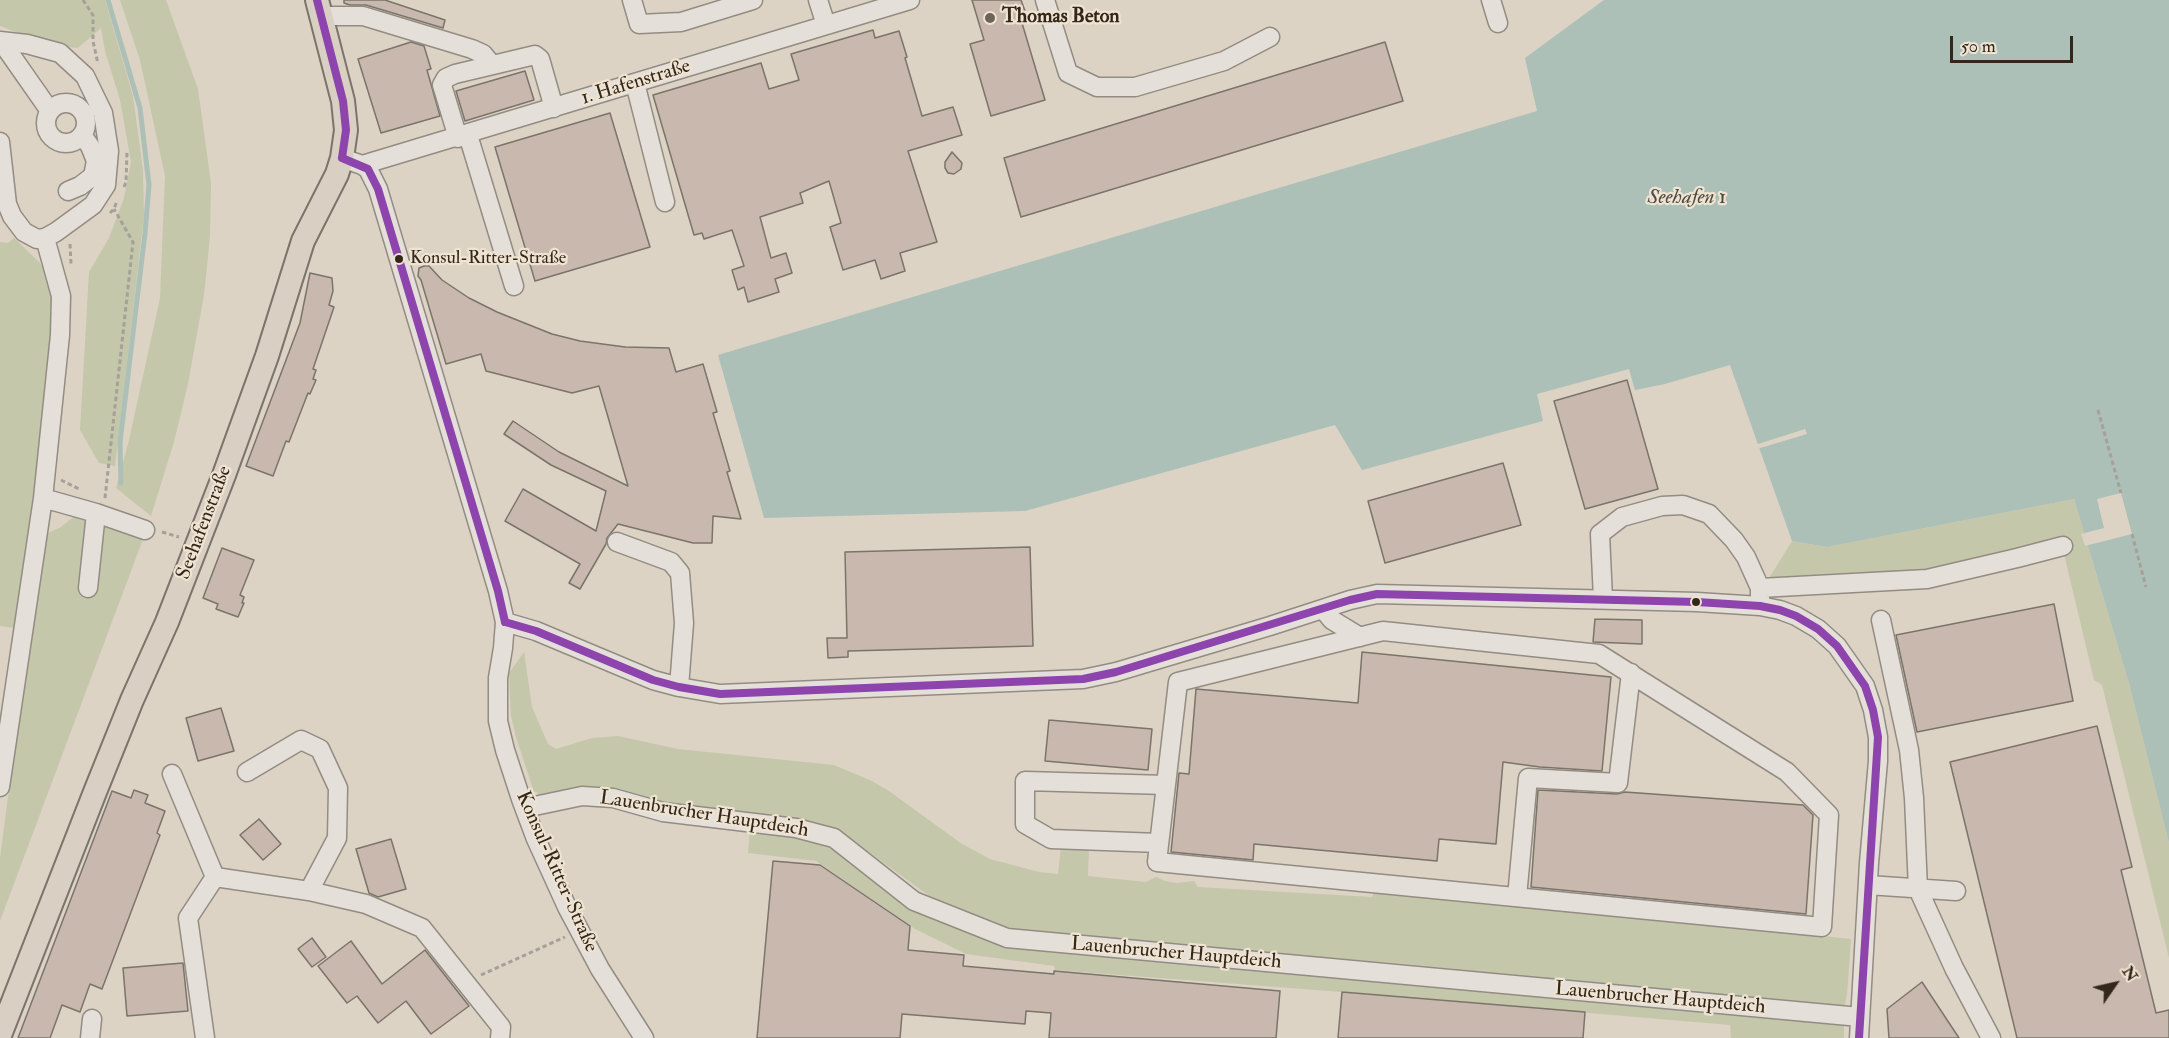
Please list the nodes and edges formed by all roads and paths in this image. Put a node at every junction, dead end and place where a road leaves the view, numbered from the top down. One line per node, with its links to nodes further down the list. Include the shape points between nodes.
1 (83, 0): 14 (path, via 93,15 93,41)
2 (632, 0): 3 (street, via 639,24 681,22)
3 (753, 0)
4 (818, 0): 10 (street)
5 (910, 0): 10 (street, 1. Hafenstraße)
6 (1045, 0): 11 (street, via 1068,73 1097,87 1135,87 1224,61)
7 (1491, 0): 9 (street)
8 (319, 8): 13 (street, via 363,16 472,49); 22 (main road, Seehafenstraße, via 334,62 345,115 345,143)
9 (1498, 23)
10 (826, 25): 15 (street, 1. Hafenstraße)
11 (1270, 38)
12 (0, 41): 17 (street); 29 (street, via 60,53 85,76 103,113 109,151 106,185 93,205)
13 (492, 65): 16 (street, via 538,56); 19 (street, via 455,74 442,85)
14 (100, 69)
15 (635, 83): 16 (street, 1. Hafenstraße); 26 (street)
16 (554, 108): 19 (street, 1. Hafenstraße)
17 (50, 111): 18 (street, via 68,103 80,110 86,122); 18 (street, via 47,130 56,141 70,143)
18 (82, 135): 23 (street, via 96,161 93,176)
19 (463, 136): 22 (street, 1. Hafenstraße); 32 (street)
20 (0, 142): 29 (street, via 7,204 12,216 30,236)
21 (126, 144): 24 (path, via 126,182)
22 (352, 162): 50 (street, Konsul-Ritter-Straße, via 372,176 378,189); 70 (main road, Seehafenstraße, via 337,174 303,241 267,356 171,611 99,781)
23 (68, 191)
24 (122, 191)
25 (118, 200): 27 (path)
26 (665, 202)
27 (114, 209): 28 (path); 38 (path, via 133,242 105,501)
28 (106, 215)
29 (45, 238): 37 (street, via 61,296)
30 (70, 241): 31 (path)
31 (71, 272)
32 (514, 286)
33 (2098, 410): 36 (path)
34 (60, 479): 35 (path)
35 (80, 489)
36 (2121, 493)
37 (43, 498): 38 (street); 57 (street)
38 (96, 505): 39 (street); 45 (street)
39 (145, 530): 41 (path)
40 (2132, 534): 44 (path)
41 (182, 538)
42 (617, 542): 53 (street, via 671,562 680,573 684,623)
43 (2062, 546): 46 (street, via 1927,579)
44 (2145, 587)
45 (88, 588)
46 (1760, 597): 47 (street); 47 (street, via 1746,557 1734,540 1709,514 1683,505 1622,517 1600,534); 61 (street, via 1818,629 1837,646 1865,686 1878,737)
47 (1603, 599): 48 (street, via 1377,594)
48 (1323, 609): 51 (street, via 1332,620); 53 (street, via 1083,680 720,694)
49 (1881, 620): 62 (street, via 1909,750)
50 (505, 622): 53 (street); 58 (street, Konsul-Ritter-Straße, via 498,720)
51 (1360, 636): 52 (street, via 1383,631 1599,654); 56 (street, via 1178,682)
52 (1631, 673): 65 (street, via 1618,783 1528,778); 65 (street, via 1787,772 1829,815 1822,927)
53 (679, 687)
54 (247, 772): 63 (street, via 301,740 320,749 338,788 338,838)
55 (172, 774): 60 (street)
56 (1166, 785): 59 (street); 59 (street, via 1025,781 1024,824 1051,839)
57 (0, 787)
58 (525, 808): 66 (street, Konsul-Ritter-Straße); 68 (street, Lauenbrucher Hauptdeich, via 582,796 612,798 663,812 796,828 834,838 914,901 1007,938)
59 (1159, 843): 65 (street, via 1157,862)
60 (215, 877): 63 (street); 72 (street, via 188,918)
61 (1868, 885): 62 (street); 68 (street)
62 (1918, 889): 64 (street); 76 (street)
63 (309, 891): 67 (street, via 366,904 422,928)
64 (1956, 891)
65 (1517, 897)
66 (579, 930): 67 (path); 74 (street, Konsul-Ritter-Straße)
67 (466, 982): 73 (street, via 501,1027)
68 (1860, 1017): 75 (street)
69 (92, 1019): 71 (street)
70 (0, 1035)
71 (90, 1038)
72 (205, 1038)
73 (500, 1038)
74 (644, 1038)
75 (1859, 1038)
76 (1991, 1038)

